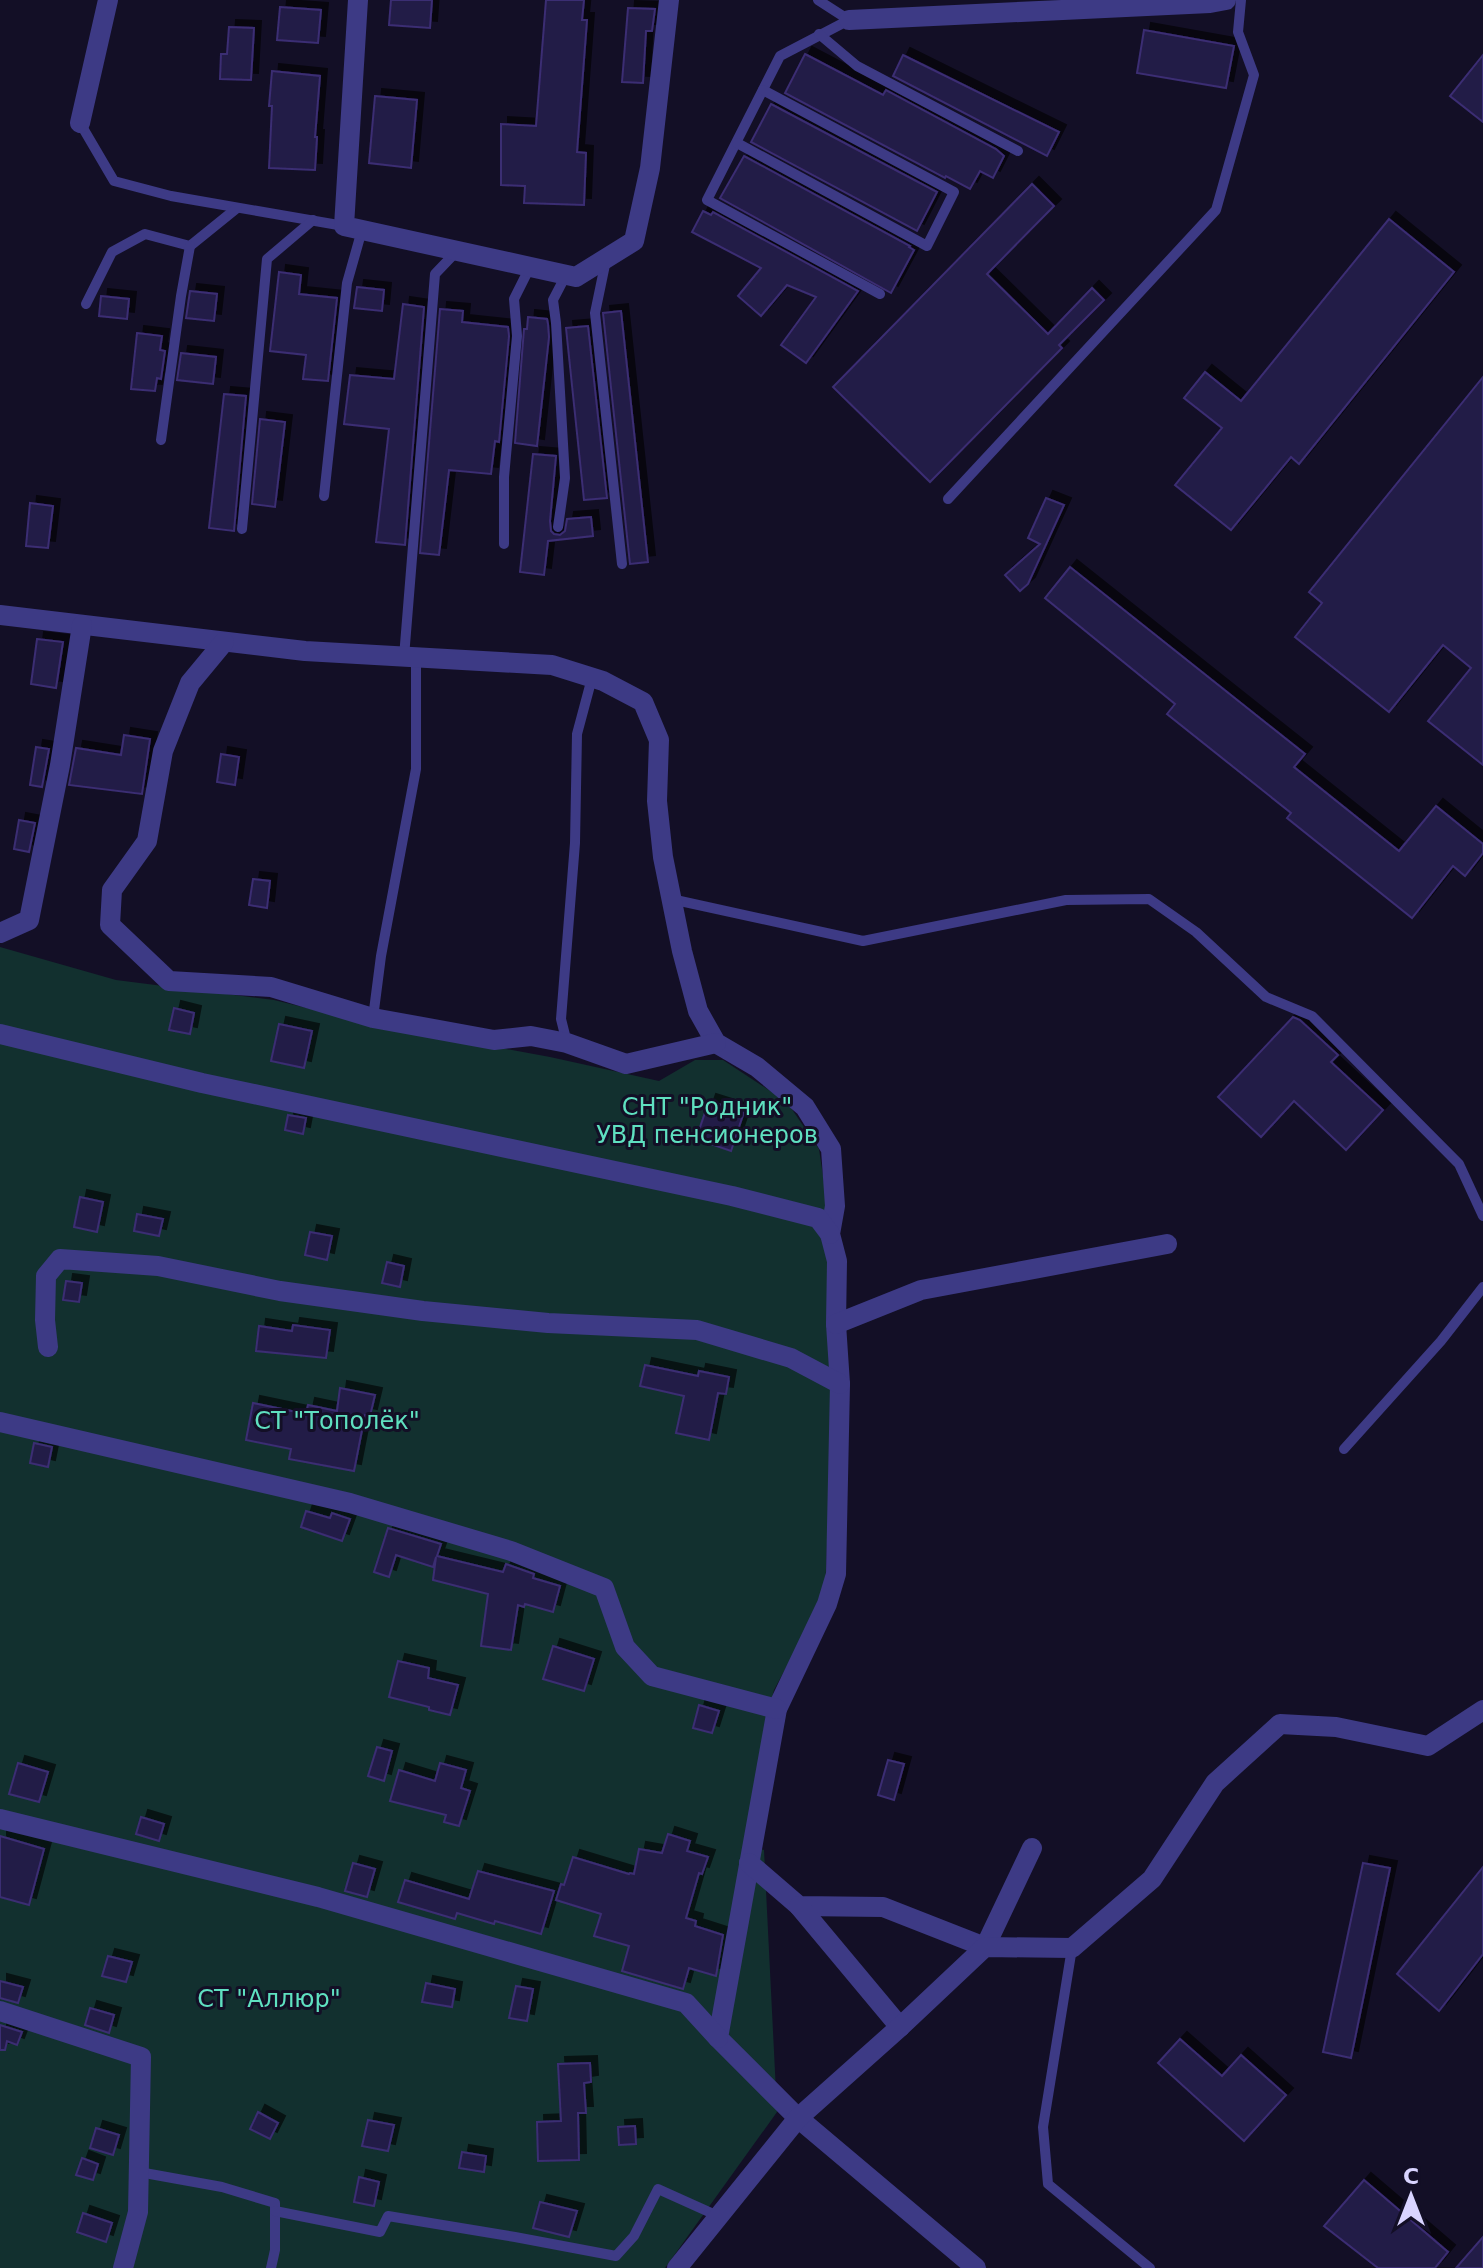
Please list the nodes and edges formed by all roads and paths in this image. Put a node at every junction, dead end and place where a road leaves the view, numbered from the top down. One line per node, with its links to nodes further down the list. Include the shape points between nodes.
1 (108, 0): 10 (street)
2 (358, 0): 15 (street)
3 (669, 0): 18 (street, via 650,168 634,241)
4 (818, 0): 7 (lane)
5 (1226, 0): 7 (street)
6 (1241, 0): 25 (lane, via 1238,32 1254,75 1216,210)
7 (849, 20): 8 (lane)
8 (819, 34): 9 (lane, via 780,56); 12 (lane, via 857,66)
9 (763, 90): 11 (lane); 11 (lane, via 954,192 927,246)
10 (80, 123): 13 (lane, via 114,181)
11 (737, 143): 21 (lane, via 707,200)
12 (1018, 151)
13 (237, 208): 14 (lane); 16 (lane)
14 (313, 220): 15 (lane); 27 (lane, via 267,259)
15 (353, 228): 17 (street); 24 (lane)
16 (190, 246): 22 (lane, via 145,234 112,252); 23 (lane)
17 (457, 250): 19 (street); 33 (lane, via 435,274)
18 (607, 258): 20 (street, via 576,277); 29 (lane, via 595,313)
19 (530, 267): 20 (street); 28 (lane, via 514,299 517,336 504,477)
20 (566, 275): 26 (lane, via 553,300 565,478)
21 (880, 294)
22 (86, 304)
23 (161, 440)
24 (324, 496)
25 (948, 499)
26 (558, 527)
27 (242, 529)
28 (504, 544)
29 (622, 564)
30 (0, 615): 31 (street)
31 (82, 625): 32 (street); 36 (street, via 29,920)
32 (224, 642): 33 (street); 37 (street, via 190,683 163,751 147,841 112,890 110,925 169,981 271,987)
33 (410, 658): 34 (street, via 552,665); 37 (lane, via 416,769)
34 (592, 678): 35 (street, via 643,702 659,740 657,801); 39 (lane, via 577,734 575,843 561,1019)
35 (671, 899): 40 (street, via 698,1011); 41 (lane, via 863,941 1066,900 1149,899 1196,932 1266,997 1312,1016 1459,1164)
36 (0, 933)
37 (373, 1018): 39 (street, via 494,1040 531,1036)
38 (0, 1034): 42 (street, via 202,1083 732,1196 818,1218)
39 (567, 1043): 40 (street, via 626,1064)
40 (716, 1043): 42 (street, via 757,1067 805,1107 831,1149 835,1206)
41 (1483, 1216)
42 (830, 1234): 45 (street, via 837,1261)
43 (1167, 1244): 45 (street, via 921,1290)
44 (1483, 1287): 49 (lane)
45 (836, 1324): 47 (street)
46 (48, 1347): 47 (street, via 46,1276 60,1259 158,1266 280,1291 423,1311 697,1330 791,1358)
47 (840, 1384): 50 (street, via 836,1574)
48 (0, 1422): 50 (street, via 350,1503 511,1551 604,1588 625,1647 652,1676)
49 (1344, 1449)
50 (777, 1709): 54 (street)
51 (1483, 1710): 57 (street, via 1428,1746 1336,1727 1280,1724 1215,1783 1152,1879)
52 (0, 1819): 60 (street, via 318,1897 686,2003)
53 (1032, 1848): 56 (street)
54 (749, 1863): 55 (street); 60 (street)
55 (799, 1906): 56 (street, via 883,1907); 59 (street)
56 (985, 1947): 57 (street); 59 (street)
57 (1072, 1948): 69 (lane, via 1043,2127 1048,2184)
58 (0, 2011): 62 (street, via 141,2057)
59 (900, 2027): 61 (street)
60 (718, 2038): 61 (street)
61 (798, 2118): 64 (street); 68 (street)
62 (139, 2172): 63 (lane, via 222,2187 275,2203); 65 (street, via 138,2212)
63 (275, 2211): 64 (lane, via 380,2232 388,2216 616,2256 634,2236 658,2189); 66 (lane)
64 (718, 2216): 67 (street)
65 (123, 2268)
66 (271, 2268)
67 (677, 2268)
68 (976, 2268)
69 (1150, 2268)

